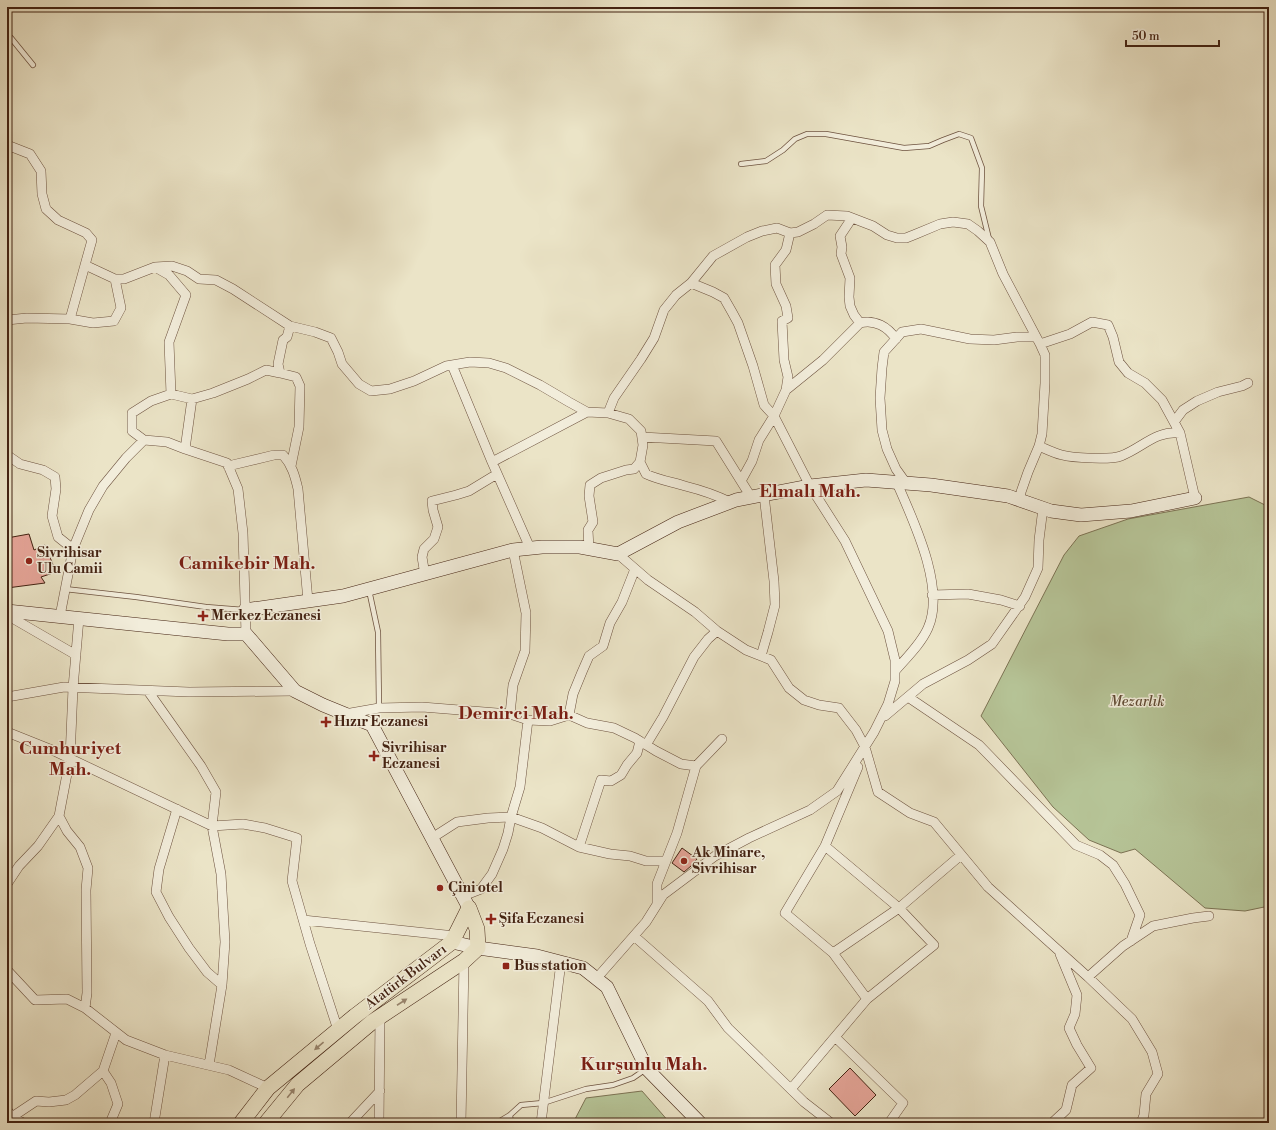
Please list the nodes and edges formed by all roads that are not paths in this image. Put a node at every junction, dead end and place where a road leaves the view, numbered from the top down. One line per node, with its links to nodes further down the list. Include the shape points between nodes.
1 (7, 35): 2 (lane)
2 (33, 65)
3 (7, 144): 8 (street, via 30,154 41,171 42,194 46,208 58,220 86,233 92,240)
4 (742, 164): 7 (lane, via 766,161 795,139 807,134 826,134 904,148 929,146 959,134 971,138 982,168 981,206)
5 (852, 218): 6 (street, via 827,216 798,232); 7 (street, via 897,238 906,238 940,224 968,224); 14 (street, via 840,236 841,254 850,278 850,306)
6 (790, 233): 11 (street, via 777,228 747,237 713,256); 21 (street, via 786,250 775,265 776,284 786,306 788,318 782,321 784,360 788,377)
7 (990, 242): 17 (street, via 1003,274)
8 (85, 265): 10 (street); 12 (street)
9 (156, 268): 10 (street, via 124,279); 15 (street, via 172,266 200,279 216,280); 22 (street, via 169,275 186,295 169,342)
10 (115, 279): 12 (street, via 121,308 114,321 93,323)
11 (691, 283): 25 (street, via 676,295 664,310 654,338 614,398); 26 (street, via 724,298 738,323 764,405)
12 (70, 319): 13 (street)
13 (7, 320)
14 (860, 323): 16 (street, via 868,321 877,324 886,328); 21 (street, via 823,360)
15 (290, 326): 18 (street, via 331,338 342,364 358,384 371,390 390,390); 19 (street, via 287,337 283,340 278,364)
16 (896, 339): 17 (street, via 902,332 920,329 970,339 994,340 1017,337); 40 (street, via 884,352 880,398 886,449)
17 (1038, 340): 27 (street, via 1070,334 1092,322 1108,325 1119,362 1128,373 1145,383 1162,400); 31 (street, via 1045,355 1042,434)
18 (452, 365): 24 (street, via 470,362 489,363 506,368); 34 (street)
19 (280, 373): 23 (street, via 266,370 213,394); 37 (street, via 296,377 300,386 299,427)
20 (1248, 383): 27 (street, via 1197,401 1182,410)
21 (786, 390): 26 (street)
22 (171, 394): 23 (street); 30 (street, via 150,400 132,414 132,431)
23 (192, 399): 32 (street)
24 (587, 412): 25 (street); 34 (street)
25 (608, 413): 29 (street, via 629,419 641,431)
26 (774, 416): 39 (street, via 759,440 752,461); 41 (street)
27 (1174, 422): 28 (street)
28 (1180, 433): 31 (street, via 1158,435 1119,456 1062,455); 44 (street)
29 (642, 436): 35 (street); 39 (street, via 716,441)
30 (144, 440): 32 (street, via 167,442); 49 (street, via 103,486 89,510)
31 (1039, 446): 45 (street)
32 (185, 449): 36 (street, via 227,463)
33 (7, 454): 49 (street, via 20,464 43,470 55,478 52,516 58,537)
34 (492, 462): 38 (street)
35 (640, 462): 46 (street, via 646,474 716,495); 50 (street, via 634,469 601,478 590,485 593,522 588,530)
36 (228, 466): 37 (street, via 283,455); 61 (street, via 238,489 243,533)
37 (291, 466): 58 (street, via 298,489)
38 (497, 474): 48 (street); 54 (street, via 469,491 432,501 438,527 434,539 424,549 422,557)
39 (741, 481): 43 (street)
40 (902, 483): 41 (street, via 866,480); 45 (street, via 1008,496); 57 (street, via 926,554)
41 (810, 486): 42 (street); 69 (street, via 845,541 888,631)
42 (764, 495): 43 (street); 68 (street, via 775,605)
43 (751, 497): 46 (street)
44 (1195, 498): 47 (street, via 1131,511 1081,514)
45 (1020, 500): 47 (street)
46 (730, 502): 52 (street, via 678,522)
47 (1043, 508): 59 (street, via 1038,568)
48 (530, 548): 50 (street); 51 (street)
49 (73, 549): 55 (street)
50 (589, 549): 52 (street)
51 (513, 550): 54 (street); 77 (street, via 526,613 525,651 513,685)
52 (618, 554): 53 (street)
53 (635, 569): 65 (street); 78 (street, via 622,602 610,623 603,646 589,656 573,694)
54 (425, 575): 56 (street)
55 (65, 589): 61 (lane); 63 (street)
56 (369, 589): 58 (street); 75 (lane, via 378,632)
57 (932, 595): 59 (street, via 968,594); 69 (street, via 933,606 928,627 918,644)
58 (308, 601): 61 (street)
59 (1020, 606): 73 (street, via 992,644 923,684)
60 (7, 610): 63 (street)
61 (245, 610): 66 (street)
62 (7, 615): 67 (street)
63 (60, 616): 64 (street)
64 (78, 618): 66 (street); 67 (street)
65 (717, 631): 68 (street, via 746,650); 83 (street, via 694,656 663,717)
66 (246, 634): 72 (street)
67 (76, 656): 70 (street)
68 (761, 656): 84 (street, via 771,660 789,688 804,700 839,708)
69 (895, 671): 80 (street, via 895,681)
70 (73, 688): 71 (street); 74 (street, via 64,687); 85 (street)
71 (148, 691): 72 (street); 90 (street, via 201,766 216,792)
72 (295, 691): 76 (street)
73 (908, 696): 80 (street); 104 (street, via 979,745 1076,845 1100,855 1113,866 1140,915)
74 (7, 697)
75 (379, 708): 76 (street); 77 (street, via 422,707)
76 (346, 714): 91 (street, via 372,725)
77 (510, 714): 79 (street)
78 (569, 715): 79 (street, via 550,721); 83 (street, via 587,723 614,728)
79 (528, 720): 89 (street, via 520,787)
80 (881, 720): 84 (street)
81 (7, 732): 85 (street)
82 (722, 740): 86 (street)
83 (643, 743): 86 (street, via 681,764); 93 (street, via 621,775 611,781 601,780)
84 (866, 747): 92 (street); 94 (street, via 878,792 910,813 934,822); 98 (street, via 837,791 810,810 715,856 663,895)
85 (70, 758): 87 (street); 88 (street)
86 (696, 766): 95 (street)
87 (177, 809): 90 (street); 113 (street, via 156,892 168,917 189,948 207,972)
88 (60, 816): 96 (street); 116 (street, via 67,831 80,847 88,868)
89 (511, 817): 91 (street, via 457,822); 93 (street, via 542,828); 97 (street, via 505,844 492,874 481,889)
90 (212, 826): 101 (street, via 244,824 297,838 292,880); 113 (street, via 221,874 225,942)
91 (432, 838): 97 (street)
92 (825, 846): 99 (street); 107 (street, via 785,913)
93 (579, 847): 95 (street, via 630,856 646,862)
94 (961, 855): 99 (street); 106 (street, via 988,887)
95 (665, 861): 98 (street, via 657,884)
96 (7, 884)
97 (466, 902): 103 (main road, Atatürk Bulvarı); 105 (main road, via 476,929)
98 (657, 903): 102 (street)
99 (899, 908): 107 (street); 114 (street, via 934,945)
100 (1209, 916): 104 (street, via 1153,926)
101 (303, 920): 103 (street); 118 (street)
102 (634, 936): 112 (street); 126 (street, via 708,1001 728,1028)
103 (453, 939): 105 (street); 115 (main road, Atatürk Bulvarı)
104 (1131, 941): 111 (street)
105 (478, 948): 108 (main road, Atatürk Bulvarı); 109 (street)
106 (1058, 950): 111 (street); 145 (street, via 1077,995 1075,1014 1069,1028 1091,1068 1072,1085 1066,1110)
107 (833, 953): 114 (street)
108 (464, 961): 117 (main road, Atatürk Bulvarı, one-way to 108); 138 (street)
109 (561, 962): 112 (street, via 583,968); 128 (street)
110 (7, 970): 116 (street, via 35,1000 67,999)
111 (1088, 977): 146 (street, via 1132,1019 1152,1052 1158,1074 1146,1094)
112 (596, 978): 123 (street, via 606,987)
113 (222, 985): 122 (street)
114 (867, 999): 120 (street)
115 (374, 1002): 117 (street); 118 (main road, Atatürk Bulvarı)
116 (85, 1008): 119 (street)
117 (381, 1016): 127 (street); 135 (main road, Atatürk Bulvarı, one-way to 117, via 298,1084)
118 (338, 1030): 125 (main road, Atatürk Bulvarı, one-way to 125)
119 (116, 1033): 121 (street, via 126,1040); 124 (street)
120 (835, 1037): 126 (street); 144 (street, via 903,1103)
121 (164, 1055): 122 (street); 133 (street)
122 (209, 1065): 125 (street, via 229,1070)
123 (646, 1069): 128 (lane, via 613,1085 586,1089); 142 (street)
124 (103, 1070): 129 (street, via 66,1100 36,1101); 132 (street, via 111,1083 118,1104)
125 (268, 1088): 134 (main road, Atatürk Bulvarı)
126 (791, 1089): 143 (street)
127 (380, 1091): 136 (street); 137 (street)
128 (543, 1103): 130 (lane, via 522,1105); 141 (street)
129 (10, 1114): 131 (street)
130 (510, 1115): 139 (lane, via 500,1121); 140 (lane)
131 (23, 1123)
132 (110, 1123)
133 (154, 1123)
134 (241, 1123)
135 (266, 1123)
136 (350, 1123)
137 (379, 1123)
138 (461, 1123)
139 (489, 1123)
140 (511, 1123)
141 (541, 1123)
142 (700, 1123)
143 (831, 1123)
144 (889, 1123)
145 (1052, 1123)
146 (1141, 1123)

